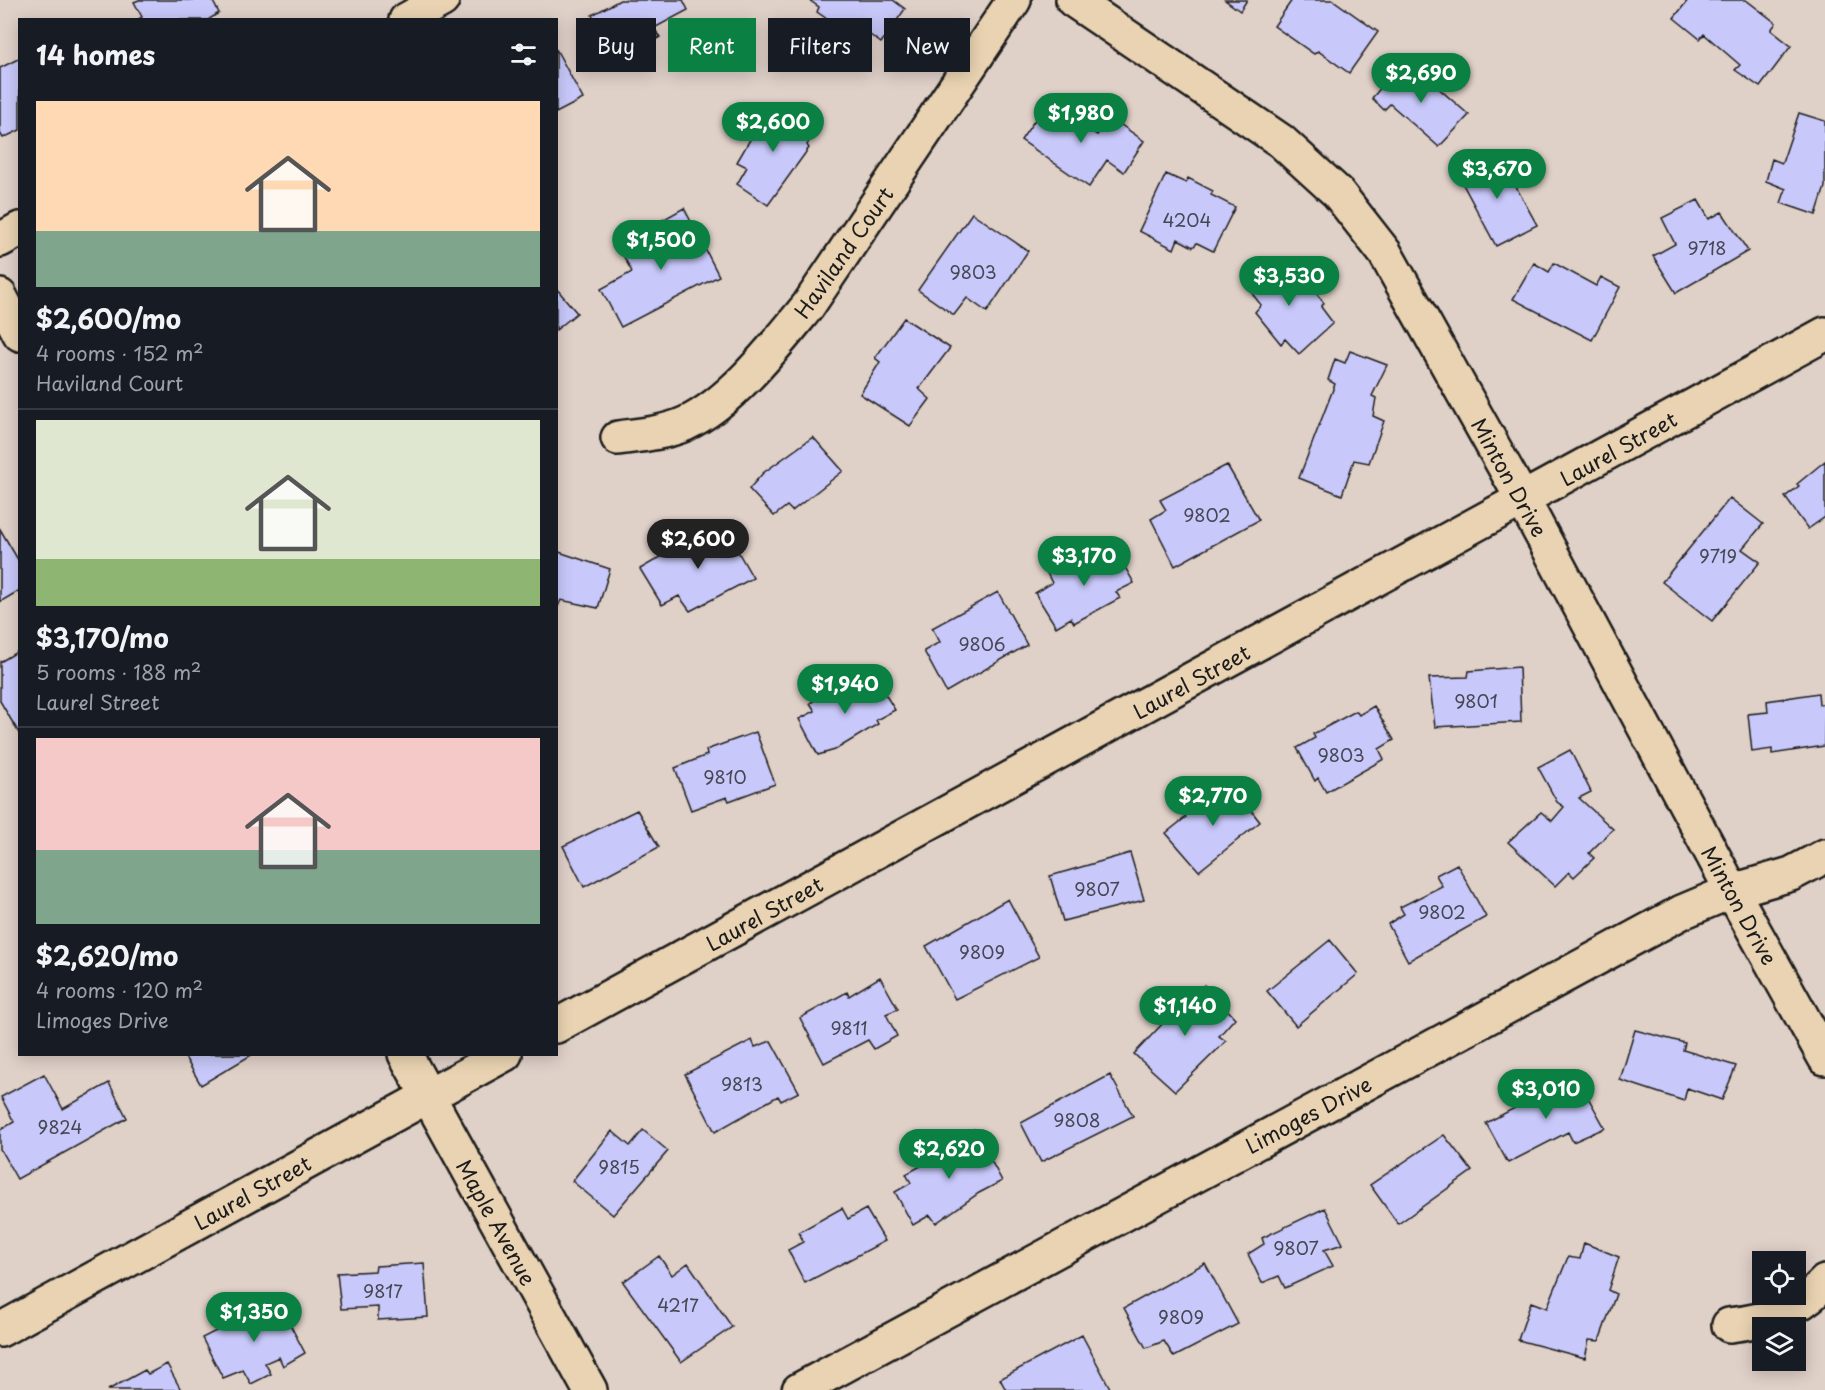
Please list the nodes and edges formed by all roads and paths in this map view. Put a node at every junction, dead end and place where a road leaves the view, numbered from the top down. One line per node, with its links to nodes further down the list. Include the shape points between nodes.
1 (442, 0): 4 (street)
2 (1014, 0): 10 (street, Haviland Court, via 808,306 781,339 712,407 686,423 656,433)
3 (1073, 0): 11 (street, Minton Drive, via 1281,141 1338,193 1361,219 1400,278)
4 (410, 18)
5 (18, 230): 6 (street)
6 (0, 240)
7 (0, 296): 8 (street)
8 (18, 330)
9 (1825, 334): 11 (street, Laurel Street)
10 (618, 438)
11 (1523, 500): 13 (street, Minton Drive); 14 (street, Laurel Street)
12 (1825, 856): 13 (street, Limoges Drive, via 1791,874)
13 (1732, 891): 17 (street, Minton Drive); 23 (street, Limoges Drive, via 1682,912)
14 (558, 1025)
15 (406, 1056): 18 (street, Maple Avenue)
16 (501, 1056): 18 (street, Laurel Street)
17 (1825, 1058)
18 (428, 1096): 21 (street, Laurel Street); 22 (street, Maple Avenue)
19 (1825, 1282): 20 (street, via 1789,1312 1759,1322)
20 (1729, 1325)
21 (0, 1330)
22 (590, 1390)
23 (799, 1390)

